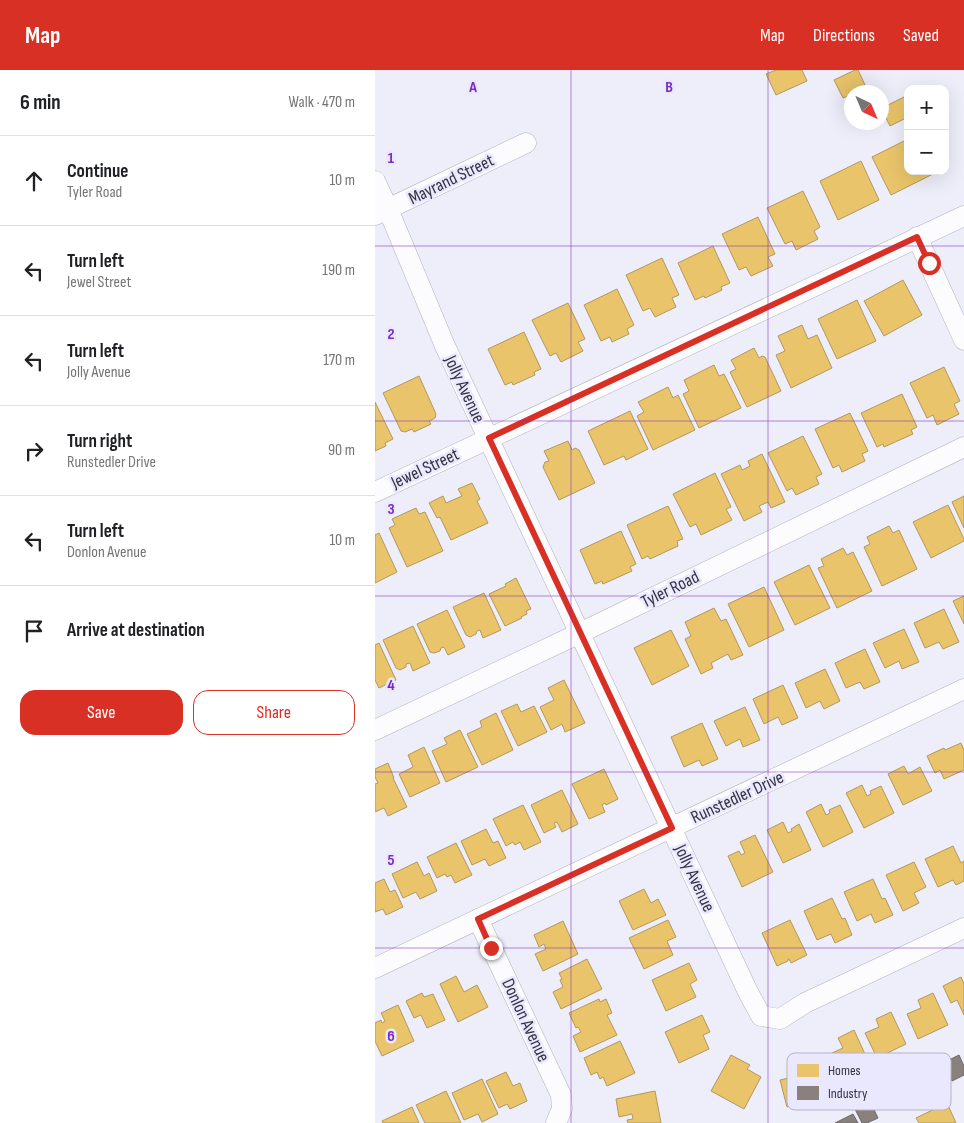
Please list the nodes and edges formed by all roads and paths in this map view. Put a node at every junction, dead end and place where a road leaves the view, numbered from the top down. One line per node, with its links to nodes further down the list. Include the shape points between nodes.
1 (526, 143): 3 (street, Mayrand Street)
2 (375, 181): 3 (street, Jolly Avenue)
3 (382, 212): 7 (street, Jolly Avenue)
4 (964, 216): 5 (street, Jewel Street)
5 (917, 237): 6 (street); 7 (street, Jewel Street)
6 (964, 340)
7 (489, 438): 9 (street, Jewel Street); 10 (street, Jolly Avenue)
8 (964, 447): 10 (street, Tyler Road)
9 (375, 492)
10 (580, 633): 12 (street, Tyler Road); 13 (street, Jolly Avenue)
11 (964, 689): 13 (street, Runstedler Drive)
12 (375, 730)
13 (672, 828): 14 (street, Runstedler Drive); 15 (street, Jolly Avenue, via 761,1016 780,1019 805,1003)
14 (478, 919): 16 (street, Runstedler Drive); 17 (street, Donlon Avenue, via 561,1095 562,1109)
15 (964, 928)
16 (375, 968)
17 (555, 1123)

